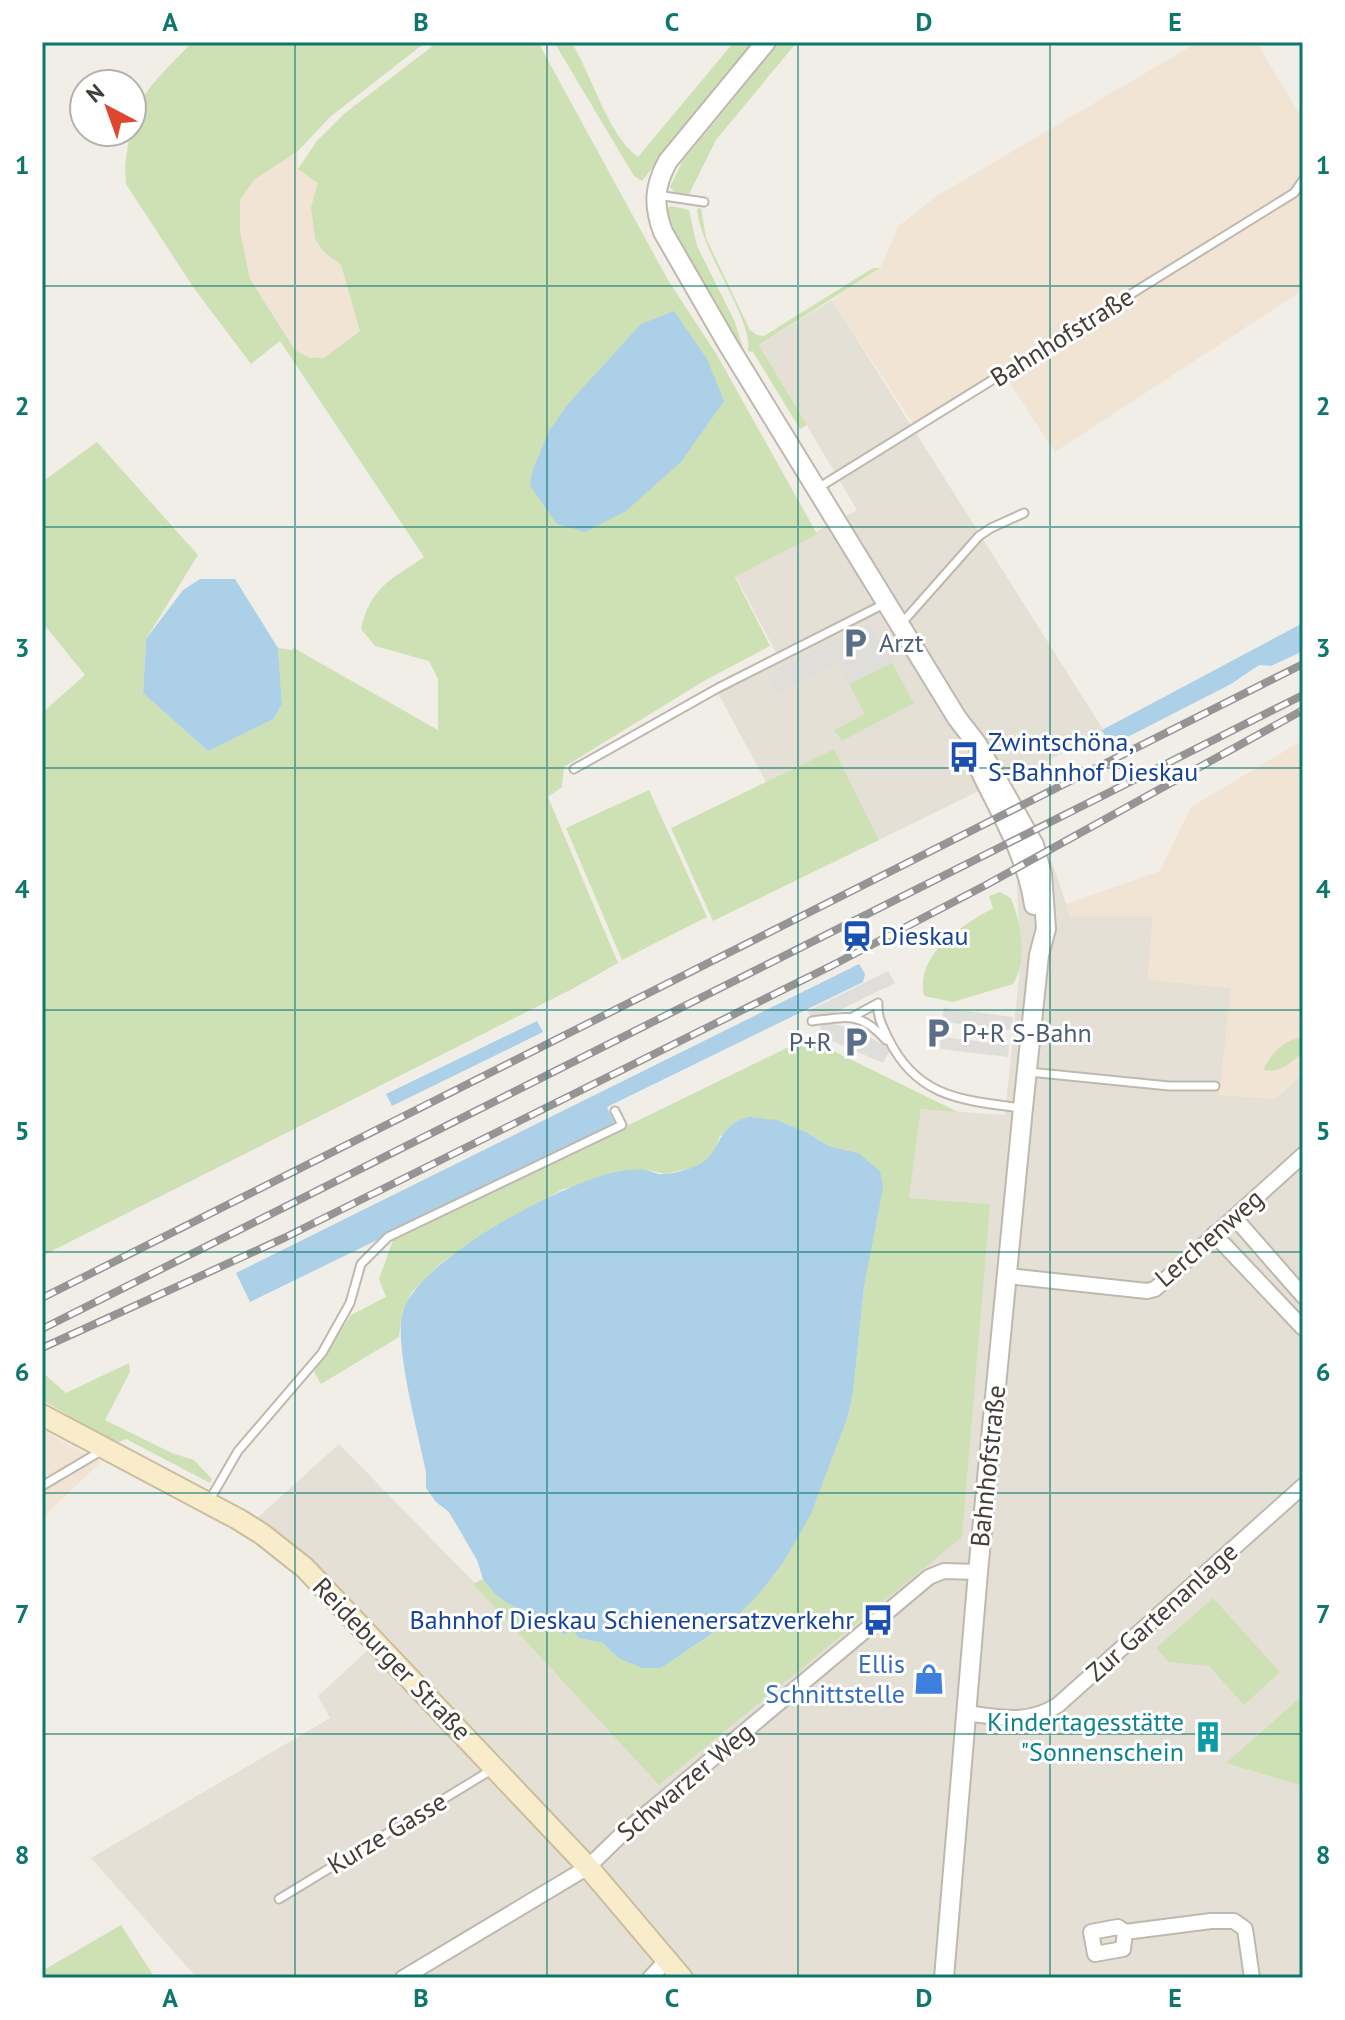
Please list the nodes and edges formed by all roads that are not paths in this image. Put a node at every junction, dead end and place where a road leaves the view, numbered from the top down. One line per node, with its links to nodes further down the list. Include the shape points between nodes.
1 (766, 42): 3 (street, via 668,161)
2 (1303, 180): 5 (lane, Bahnhofstraße, via 1294,193)
3 (655, 195): 4 (lane); 5 (street, Bahnhofstraße, via 663,232)
4 (704, 202)
5 (816, 489): 7 (street, Bahnhofstraße)
6 (1024, 513): 8 (lane, via 979,536)
7 (886, 603): 8 (street, Bahnhofstraße); 9 (lane)
8 (900, 625): 13 (street, Bahnhofstraße, via 1034,845 1046,929)
9 (574, 769)
10 (854, 1016): 11 (lane); 12 (lane); 12 (lane, via 878,1003 877,1015)
11 (812, 1021)
12 (893, 1047): 15 (lane, via 908,1071 942,1092)
13 (1027, 1071): 14 (lane); 15 (street, Bahnhofstraße)
14 (1215, 1086)
15 (1023, 1108): 20 (street, Bahnhofstraße)
16 (615, 1111): 27 (lane, via 622,1125 388,1237 361,1264 350,1303 322,1353 238,1451)
17 (1303, 1155): 18 (street, Lerchenweg)
18 (1234, 1217): 19 (street, Lerchenweg); 21 (street)
19 (1214, 1234): 20 (street, Lerchenweg, via 1147,1291); 22 (street)
20 (1008, 1276): 28 (street, Bahnhofstraße)
21 (1303, 1296)
22 (1303, 1328)
23 (42, 1415): 24 (main road, Reideburger Straße)
24 (103, 1450): 25 (lane); 27 (main road, Reideburger Straße)
25 (42, 1486)
26 (1303, 1486): 29 (street, Zur Gartenanlage, via 1058,1705 1022,1719)
27 (208, 1503): 30 (main road, Reideburger Straße, via 262,1534 305,1568)
28 (978, 1572): 29 (street, Bahnhofstraße); 31 (street, Schwarzer Weg, via 944,1571 929,1577)
29 (965, 1713): 38 (street, Bahnhofstraße)
30 (495, 1767): 31 (main road, Reideburger Straße); 32 (lane, Kurze Gasse)
31 (588, 1867): 34 (main road, Reideburger Straße); 35 (street, Schwarzer Weg)
32 (279, 1899)
33 (1125, 1932): 39 (street, via 1211,1921 1238,1923 1245,1929)
34 (667, 1960): 36 (street); 37 (main road, Reideburger Straße)
35 (403, 1978)
36 (650, 1978)
37 (682, 1978)
38 (944, 1978)
39 (1252, 1978)

